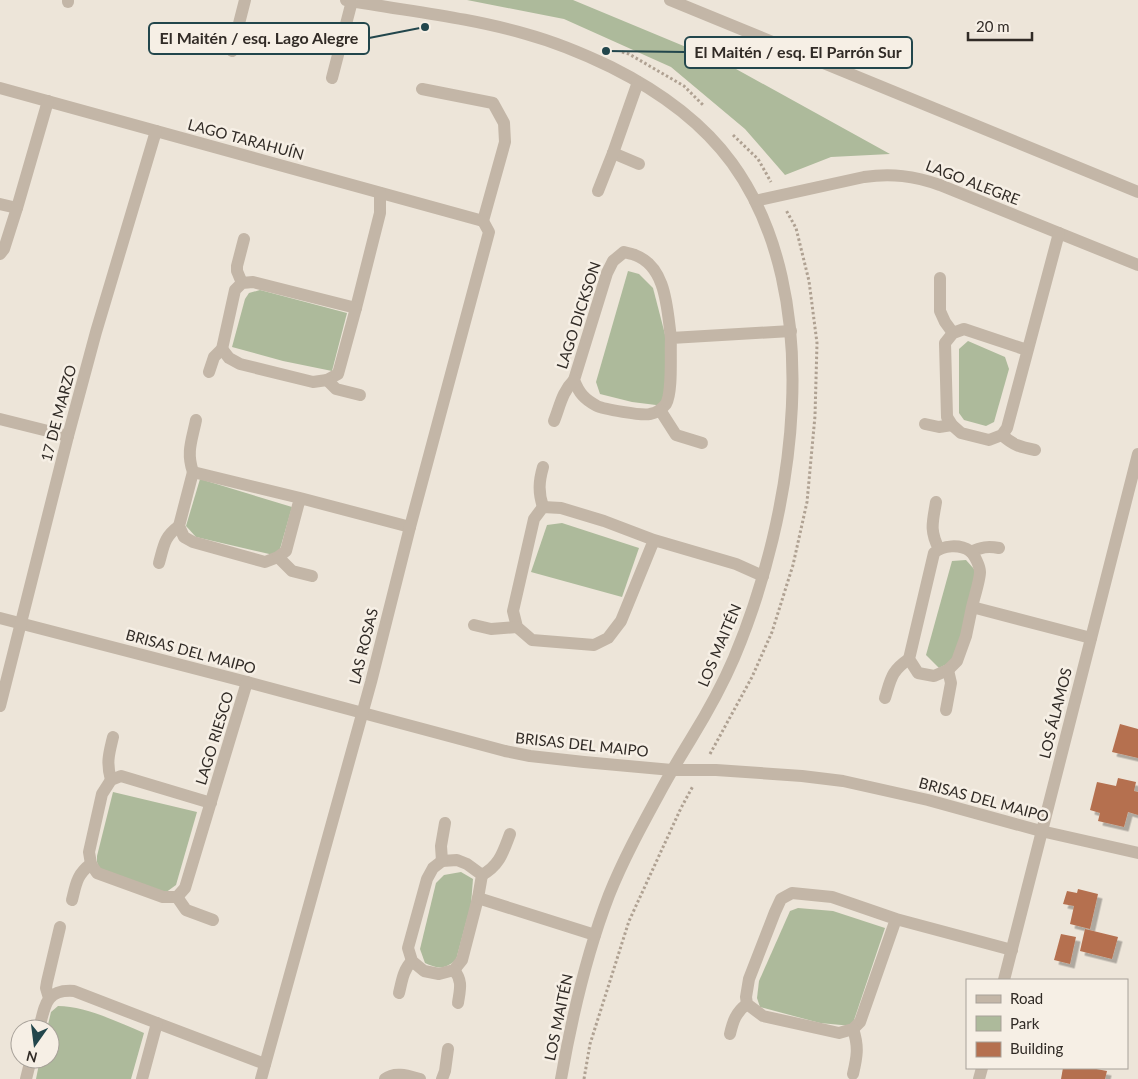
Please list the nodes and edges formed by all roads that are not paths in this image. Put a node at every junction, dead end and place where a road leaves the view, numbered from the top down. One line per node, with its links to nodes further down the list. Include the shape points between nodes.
1 (245, 0): 4 (street)
2 (670, 0): 14 (street)
3 (349, 1): 5 (street); 6 (street, LOS MAITÉN, via 525,34 588,56)
4 (232, 51)
5 (332, 78)
6 (638, 82): 11 (street); 16 (street, LOS MAITÉN, via 700,128 732,164)
7 (0, 88): 9 (street, LAGO TARAHUÍN)
8 (422, 89): 19 (street, via 493,103 504,122 504,142)
9 (48, 101): 10 (street, LAGO TARAHUÍN); 18 (street)
10 (156, 131): 15 (street, LAGO TARAHUÍN); 43 (street, 17 DE MARZO)
11 (613, 153): 12 (street); 13 (street)
12 (639, 164)
13 (598, 191)
14 (1138, 192)
15 (380, 193): 19 (street, LAGO TARAHUÍN); 26 (street, via 380,213)
16 (755, 201): 20 (street, LAGO ALEGRE, via 864,177 906,176); 27 (street, LOS MAITÉN, via 780,267)
17 (0, 204): 18 (street)
18 (17, 208): 22 (street)
19 (483, 221): 53 (street, LAS ROSAS, via 489,232)
20 (1059, 233): 23 (street, LAGO ALEGRE); 31 (street)
21 (244, 239): 25 (street, via 237,266)
22 (0, 254)
23 (1138, 265)
24 (940, 278): 28 (street, via 940,311)
25 (242, 283): 26 (street, via 253,282); 30 (street, via 235,290)
26 (356, 308): 33 (street, via 338,374)
27 (791, 331): 29 (street); 61 (street, LOS MAITÉN, via 792,388 787,464)
28 (953, 333): 31 (street, via 964,329); 41 (street, via 945,343 947,417)
29 (671, 338): 34 (street, LAGO DICKSON, via 660,280 648,263 624,252 612,261 607,273); 36 (street, LAGO DICKSON, via 670,394)
30 (222, 349): 32 (street, via 214,358); 33 (street, via 240,364 313,382)
31 (1027, 350): 42 (street, via 1007,428)
32 (209, 372)
33 (327, 380): 35 (street, via 336,389)
34 (574, 380): 36 (street, LAGO DICKSON, via 579,393 598,407 643,415); 39 (street, LAGO DICKSON, via 564,393)
35 (360, 395)
36 (660, 410): 44 (street, via 676,435)
37 (0, 419): 43 (street)
38 (196, 420): 48 (street, via 189,455)
39 (554, 422)
40 (925, 424): 41 (street, via 937,427)
41 (952, 425): 42 (street, via 961,433 989,440)
42 (1002, 435): 45 (street, via 1016,446)
43 (68, 436): 64 (street, 17 DE MARZO)
44 (702, 442)
45 (1035, 450)
46 (1138, 454): 67 (street, LOS ÁLAMOS)
47 (543, 466): 51 (street, via 539,490)
48 (193, 472): 49 (street); 52 (street)
49 (300, 498): 53 (street); 58 (street, via 286,551)
50 (936, 502): 56 (street, via 932,528)
51 (543, 506): 54 (street, via 604,521); 66 (street, via 534,519 513,611)
52 (179, 526): 58 (street, via 184,537 193,542 265,562); 59 (street, via 170,532)
53 (410, 527): 74 (street, LAS ROSAS)
54 (654, 540): 61 (street, via 736,564); 66 (street, via 621,621 608,638 594,645 532,640)
55 (999, 548): 57 (street, via 985,546)
56 (939, 549): 57 (street, via 956,545); 68 (street, via 934,553)
57 (971, 552): 62 (street, via 980,572)
58 (278, 558): 60 (street, via 292,571)
59 (159, 563)
60 (312, 576)
61 (763, 576): 76 (street, LOS MAITÉN, via 725,676)
62 (972, 607): 67 (street); 69 (street, via 957,661)
63 (0, 618): 64 (street, BRISAS DEL MAIPO)
64 (21, 624): 70 (street, BRISAS DEL MAIPO); 72 (street, 17 DE MARZO)
65 (474, 626): 66 (street, via 491,629)
66 (517, 627)
67 (1091, 638): 80 (street, LOS ÁLAMOS)
68 (909, 660): 69 (street, via 918,673 934,676); 71 (street, via 895,671)
69 (948, 670): 73 (street, via 951,683)
70 (247, 682): 74 (street, BRISAS DEL MAIPO); 78 (street, LAGO RIESCO)
71 (885, 698)
72 (0, 706)
73 (946, 710)
74 (362, 713): 76 (street, BRISAS DEL MAIPO, via 530,756); 106 (street, LAS ROSAS)
75 (113, 737): 77 (street, via 107,760)
76 (672, 770): 80 (street, BRISAS DEL MAIPO, via 843,780); 92 (street, LOS MAITÉN, via 619,872)
77 (111, 780): 78 (street, LAGO RIESCO, via 121,776); 84 (street, via 102,794 89,852)
78 (211, 803): 86 (street, LAGO RIESCO, via 185,888)
79 (445, 823): 83 (street)
80 (1042, 831): 82 (street, BRISAS DEL MAIPO); 93 (street, LOS ÁLAMOS)
81 (510, 834): 85 (street, via 496,865)
82 (1138, 853)
83 (442, 861): 85 (street, via 457,860); 94 (street, via 427,879 408,948)
84 (91, 864): 86 (street, via 97,873 163,897); 88 (street, via 79,875)
85 (482, 875): 87 (street)
86 (177, 897): 90 (street, via 186,910)
87 (478, 898): 92 (street); 95 (street, via 462,960)
88 (72, 900)
89 (896, 919): 93 (street); 100 (street, via 832,897 792,893 781,899 749,978); 103 (street, via 860,1022)
90 (213, 920)
91 (60, 927): 98 (street, via 46,982)
92 (595, 935): 113 (street, LOS MAITÉN, via 570,1029)
93 (1012, 950): 96 (street, LOS ÁLAMOS)
94 (412, 962): 95 (street, via 424,972 439,974); 97 (street, via 404,973)
95 (454, 970): 99 (street, via 460,982)
96 (1004, 979)
97 (399, 993)
98 (49, 998): 101 (street); 102 (street, via 58,992 74,991)
99 (458, 1003)
100 (747, 1004): 103 (street, via 764,1016 840,1032); 104 (street, via 736,1014)
101 (41, 1019)
102 (157, 1023): 106 (street); 108 (street)
103 (853, 1030): 107 (street, via 858,1048)
104 (730, 1034)
105 (448, 1049): 112 (street)
106 (265, 1064): 109 (street, LAS ROSAS)
107 (853, 1074)
108 (142, 1079)
109 (261, 1079)
110 (385, 1079): 111 (street, via 403,1074)
111 (420, 1079)
112 (442, 1079)
113 (561, 1079)

